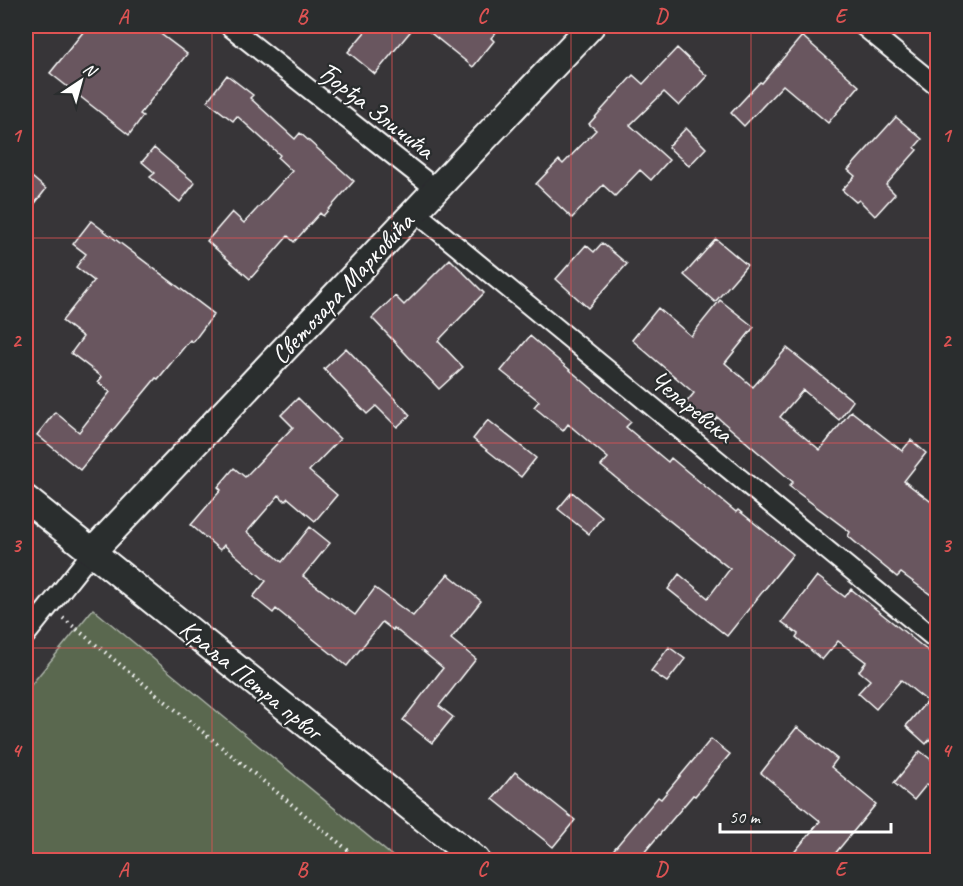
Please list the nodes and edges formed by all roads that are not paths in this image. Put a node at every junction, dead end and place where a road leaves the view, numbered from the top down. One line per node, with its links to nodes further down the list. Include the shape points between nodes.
1 (229, 26): 5 (street, Ђорђа Зличића)
2 (591, 26): 5 (street, Светозара Марковића)
3 (863, 26): 4 (street)
4 (938, 87)
5 (436, 189): 6 (street, Светозара Марковића)
6 (414, 212): 8 (street, Светозара Марковића); 10 (street, Челаревска)
7 (26, 499): 8 (street, Краља Петра првог)
8 (93, 552): 9 (street); 11 (street, Краља Петра првог)
9 (26, 635)
10 (938, 641)
11 (476, 861)

